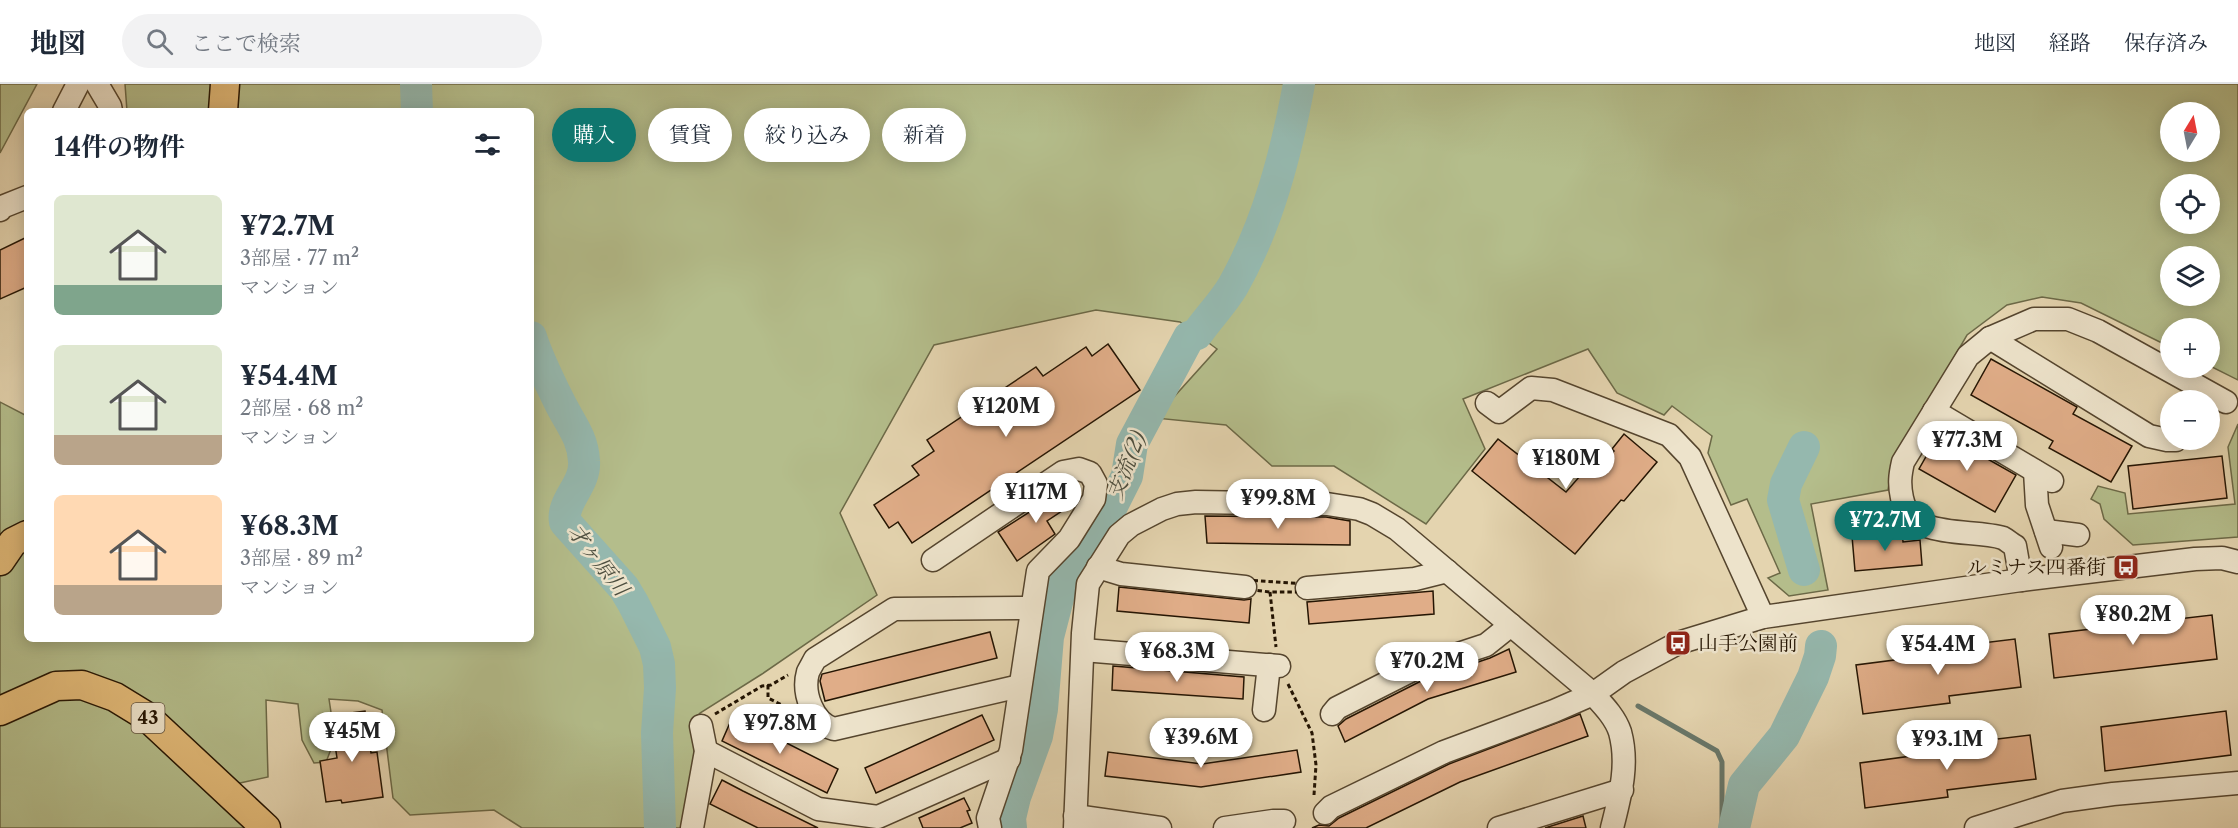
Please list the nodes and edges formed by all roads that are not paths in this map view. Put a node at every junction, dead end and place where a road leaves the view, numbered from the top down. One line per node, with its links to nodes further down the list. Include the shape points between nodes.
1 (78, 84): 4 (street)
2 (96, 84): 5 (street)
3 (225, 84): 6 (main road)
4 (66, 108)
5 (110, 108)
6 (223, 108)
7 (24, 198): 8 (street)
8 (0, 210)
9 (1990, 338): 10 (street, via 2034,320 2068,319 2098,331); 12 (street, via 1968,356); 13 (street, via 2149,436)
10 (2226, 402)
11 (1487, 403): 25 (street, via 1499,412 1531,388 1553,390 1669,435 1690,457)
12 (1934, 411): 14 (street, via 2043,476 2048,539); 21 (street, via 1904,462 1899,479 1902,502 1909,515 1931,528 2004,539 2015,546)
13 (2160, 438)
14 (2078, 535)
15 (24, 536): 17 (main road, via 13,542)
16 (933, 560): 24 (street, via 1063,472 1079,469 1090,473 1096,484 1094,499 1069,539 1038,571)
17 (0, 561)
18 (2238, 562): 21 (street, via 2196,559)
19 (1098, 567): 20 (street, via 1113,542 1131,525 1170,506 1203,502 1317,504 1359,509 1390,524); 22 (street, via 1121,574); 27 (street, via 1088,585)
20 (1447, 571): 23 (street, via 1415,579); 26 (street)
21 (2021, 580): 25 (street)
22 (1245, 587)
23 (1307, 588)
24 (1031, 608): 28 (street); 28 (street, via 894,609 815,659 807,685 814,714 826,727 843,728)
25 (1763, 617): 29 (street, via 1678,644 1623,672)
26 (1511, 625): 29 (street); 32 (street, via 1485,645 1416,668)
27 (1083, 650): 30 (street, via 1274,666); 40 (street)
28 (1020, 686): 35 (street)
29 (1593, 694): 37 (street, via 1620,731); 38 (street, via 1444,752 1331,807)
30 (1264, 710)
31 (0, 711): 41 (main road, 43, via 56,686 82,685 115,697 146,716)
32 (1332, 714)
33 (701, 726): 34 (street)
34 (706, 751): 35 (street, via 818,809 878,817); 42 (street)
35 (1009, 759): 43 (street, via 988,818)
36 (2238, 783): 48 (street, via 2062,801)
37 (1622, 790): 46 (street); 47 (street)
38 (1319, 805)
39 (1284, 821): 45 (street)
40 (1075, 822): 44 (street)
41 (266, 828)
42 (692, 828)
43 (990, 828)
44 (1160, 828)
45 (1225, 828)
46 (1499, 828)
47 (1612, 828)
48 (1976, 828)

